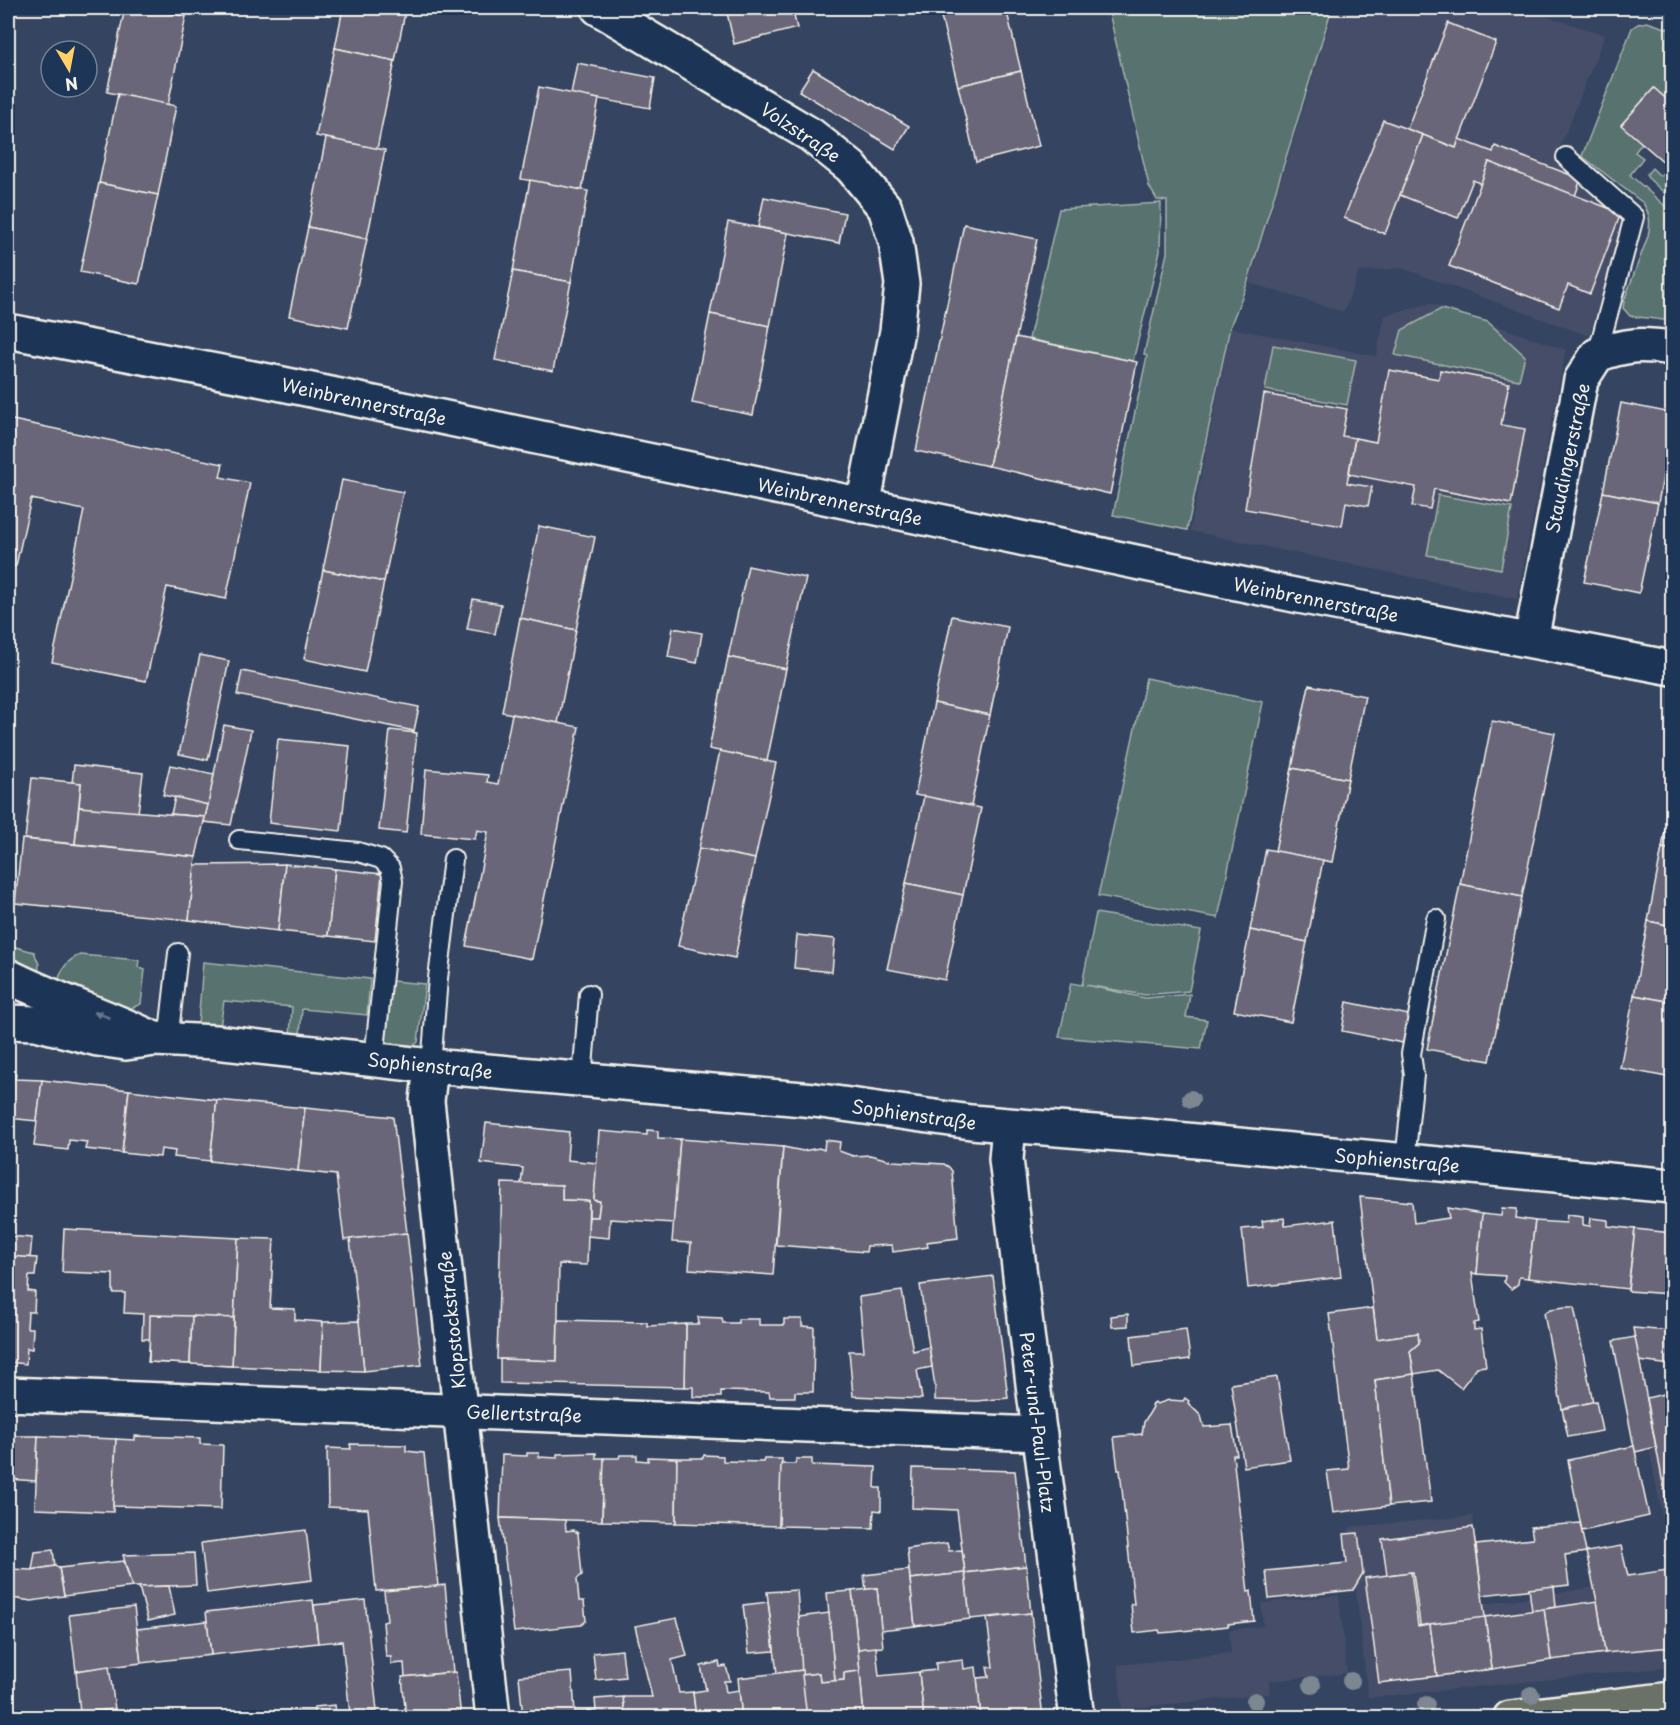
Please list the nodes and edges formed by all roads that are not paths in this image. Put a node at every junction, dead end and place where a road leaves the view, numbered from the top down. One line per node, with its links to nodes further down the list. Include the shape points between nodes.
1 (598, 8): 6 (street, Volzstraße, via 811,135 851,167 885,208 896,242 902,284 897,331)
2 (1566, 157): 5 (lane, via 1634,217)
3 (8, 331): 6 (street, Weinbrennerstraße, via 268,381)
4 (1672, 348): 5 (street, via 1620,346)
5 (1597, 355): 7 (street, Staudingerstraße, via 1581,380)
6 (863, 506): 7 (street, Weinbrennerstraße, via 1299,596)
7 (1531, 639): 8 (street, Weinbrennerstraße)
8 (1672, 668)
9 (239, 840): 17 (lane, via 358,852 381,859 390,868 393,881)
10 (453, 859): 18 (lane)
11 (1436, 919): 21 (lane, via 1411,1054 1414,1075)
12 (178, 953): 16 (lane)
13 (8, 976): 16 (street, Sophienstraße, one-way to 13)
14 (589, 994): 19 (lane)
15 (8, 1022): 16 (street, Sophienstraße, via 36,1023 126,1043)
16 (162, 1040): 17 (street, Sophienstraße)
17 (374, 1059): 18 (street, Sophienstraße)
18 (431, 1066): 19 (street, Sophienstraße); 24 (street, Klopstockstraße, via 428,1101)
19 (582, 1078): 20 (street, Sophienstraße, via 814,1100)
20 (1009, 1126): 21 (street, Sophienstraße); 25 (street, Peter-und-Paul-Platz, via 1006,1159)
21 (1405, 1161): 22 (street, Sophienstraße)
22 (1672, 1186)
23 (8, 1394): 24 (street, Gellertstraße)
24 (461, 1411): 25 (street, Gellertstraße); 27 (street, Klopstockstraße)
25 (1040, 1434): 28 (street, Peter-und-Paul-Platz)
26 (1672, 1699): 29 (main road)
27 (493, 1718)
28 (1077, 1718)
29 (1510, 1718)

